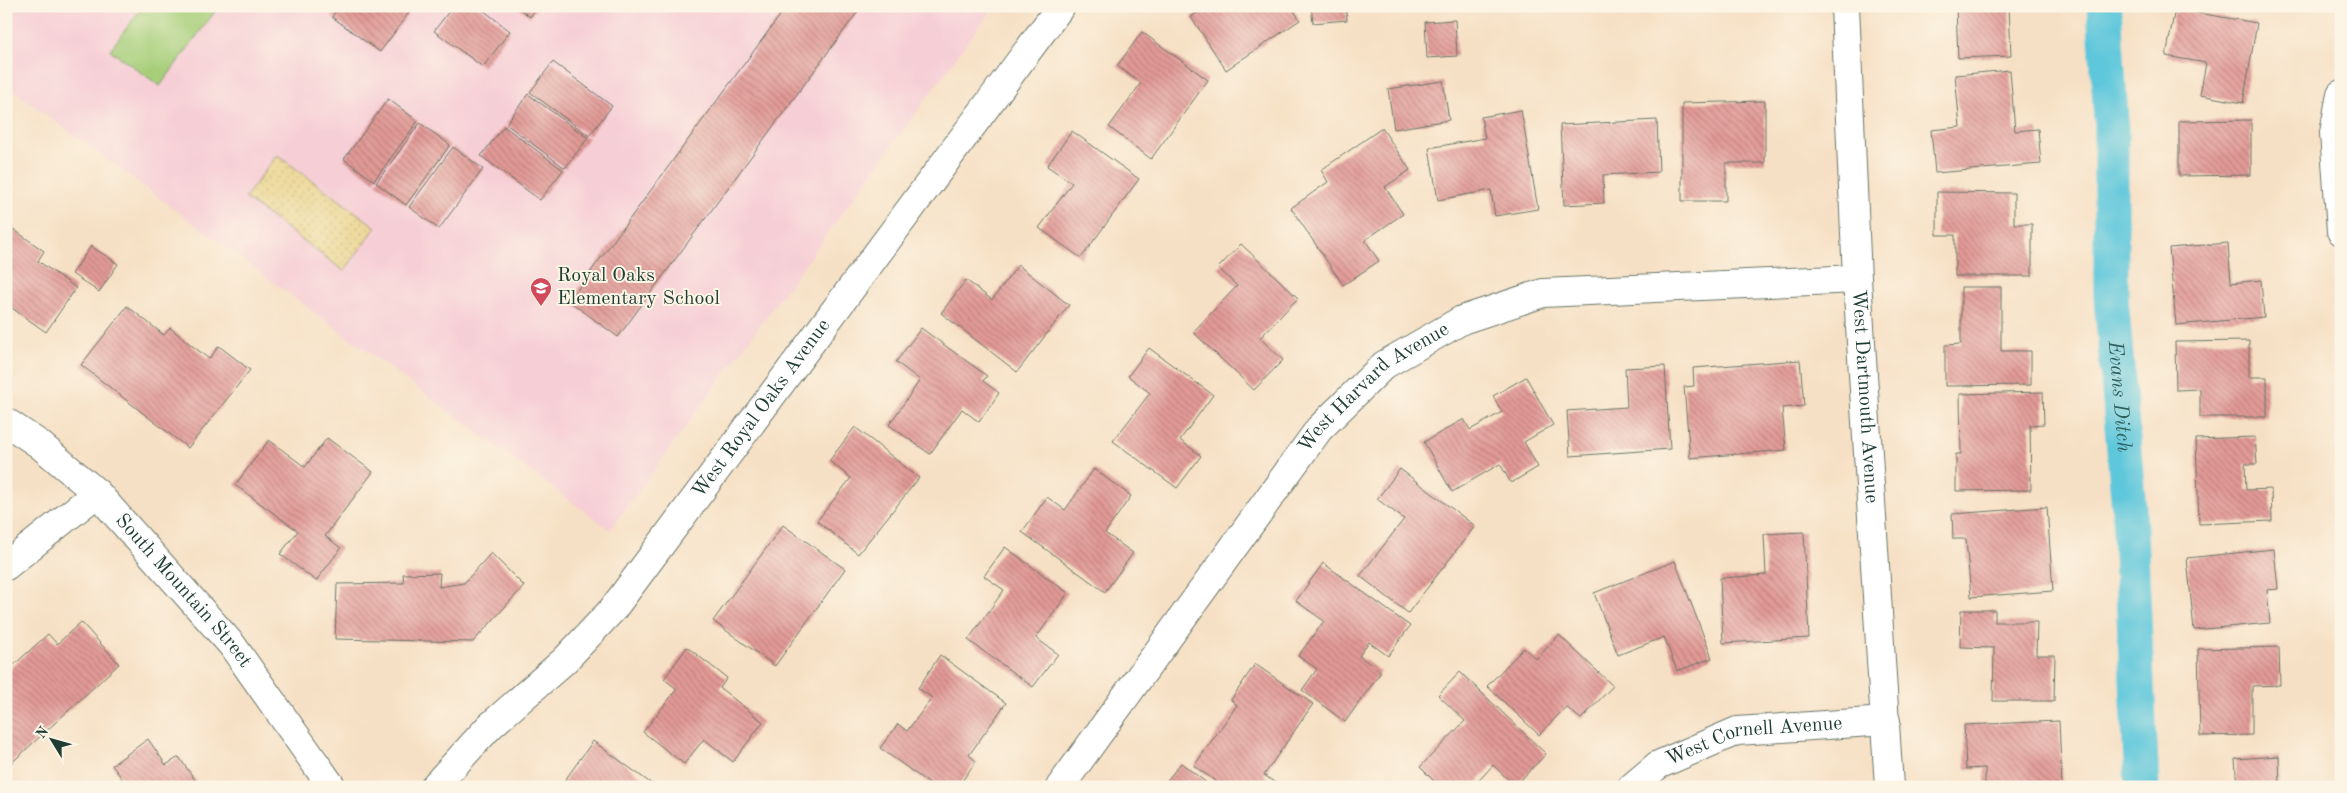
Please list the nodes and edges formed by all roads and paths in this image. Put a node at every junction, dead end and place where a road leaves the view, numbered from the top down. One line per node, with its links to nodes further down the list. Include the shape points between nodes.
1 (1061, 6): 11 (street, West Royal Oaks Avenue, via 613,608 565,660 490,727)
2 (1845, 6): 5 (street, West Dartmouth Avenue)
3 (2341, 94): 4 (street, via 2334,133)
4 (2341, 231)
5 (1856, 279): 9 (street, West Dartmouth Avenue); 12 (street, West Harvard Avenue, via 1543,293 1462,320 1384,365 1318,429)
6 (6, 422): 7 (street, South Mountain Street)
7 (97, 493): 8 (street); 10 (street, South Mountain Street, via 232,645)
8 (6, 566)
9 (1886, 721): 13 (street, West Cornell Avenue, via 1737,731 1658,765); 14 (street, West Dartmouth Avenue)
10 (332, 787)
11 (434, 787)
12 (1060, 787)
13 (1632, 787)
14 (1889, 787)

